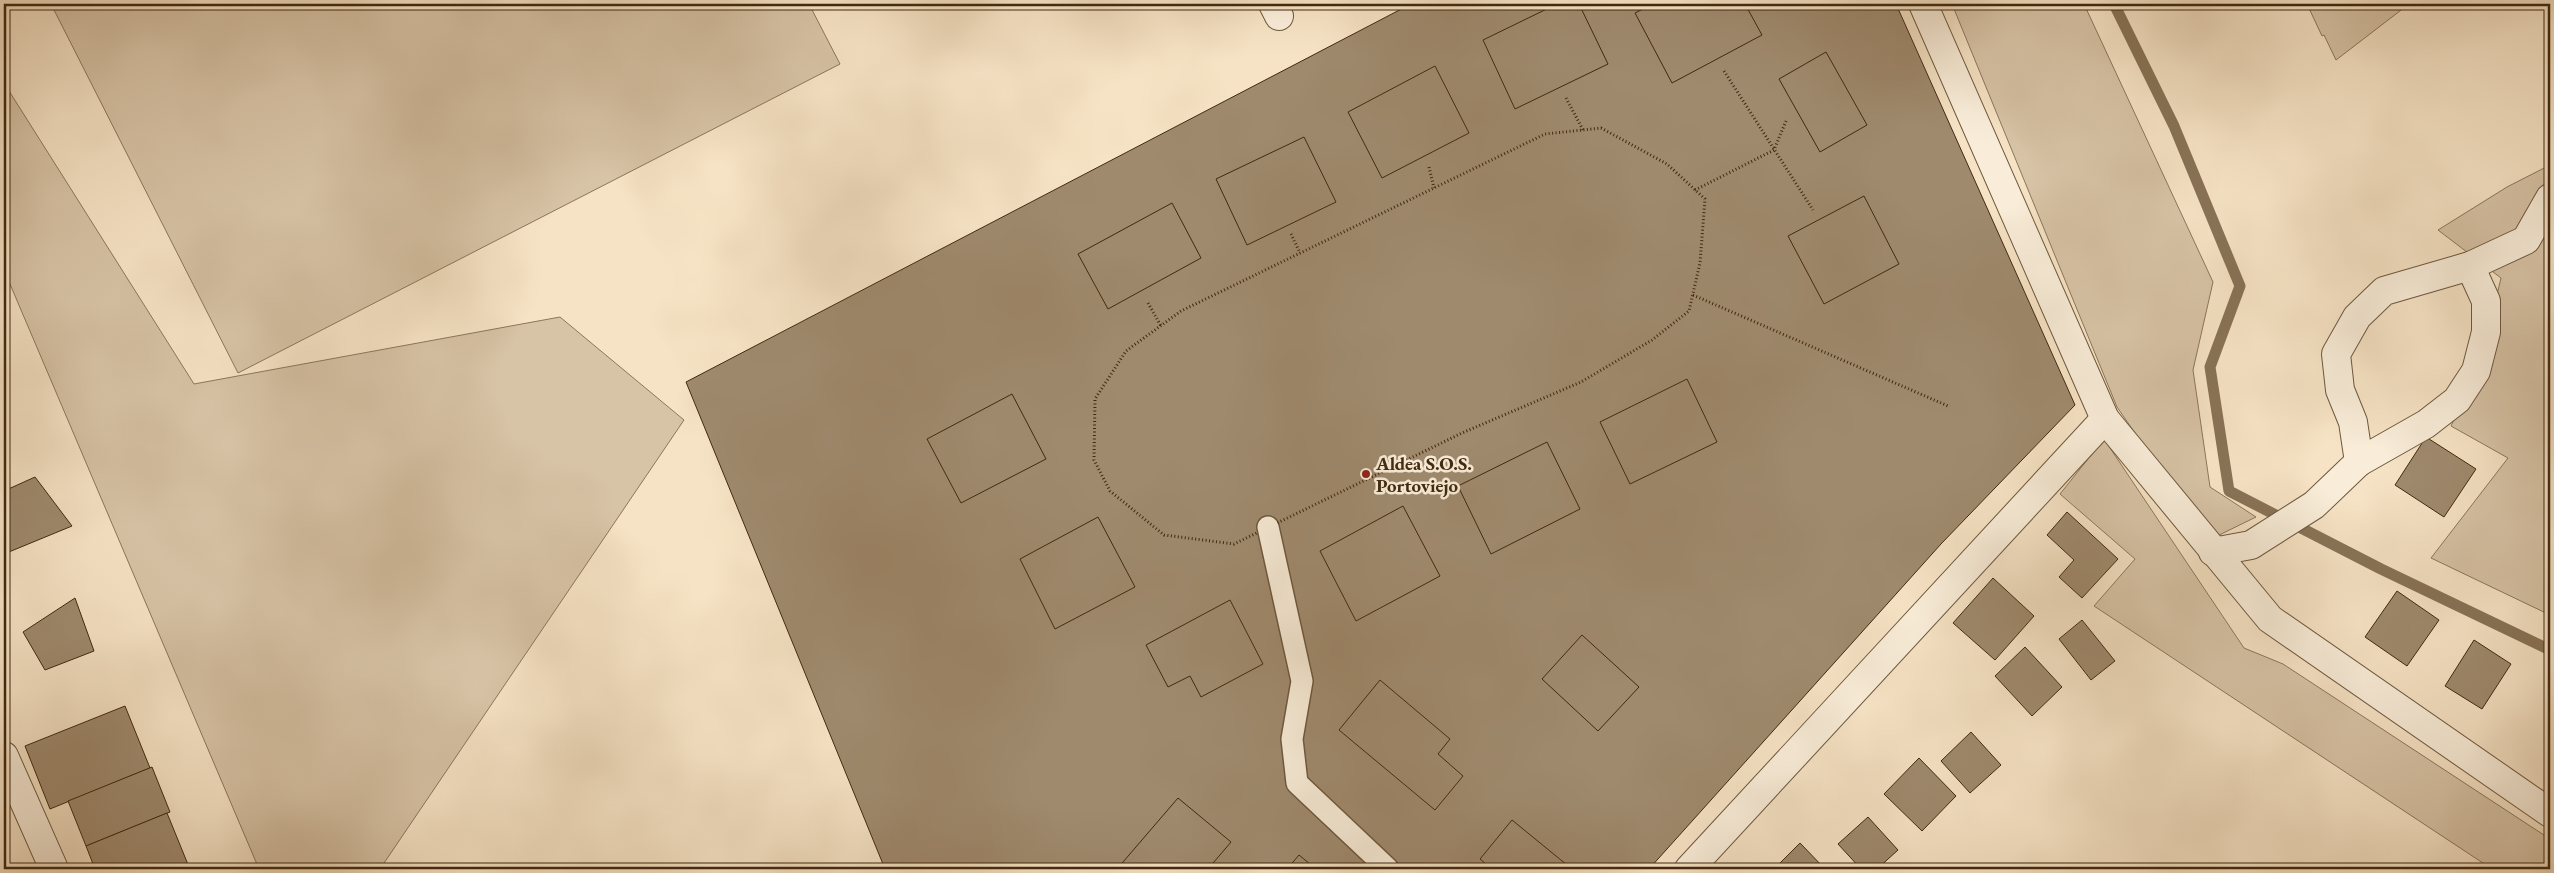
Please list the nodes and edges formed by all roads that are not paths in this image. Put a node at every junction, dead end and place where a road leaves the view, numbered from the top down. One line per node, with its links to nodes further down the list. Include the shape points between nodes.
1 (1923, 4): 4 (street)
2 (2550, 198): 3 (street, via 2526,240)
3 (2470, 266): 5 (street, via 2486,301 2486,332 2476,371 2457,400 2426,424); 5 (street, via 2384,291 2358,317 2340,346 2336,354 2340,390 2353,422)
4 (2105, 420): 7 (street); 12 (street)
5 (2359, 462): 7 (street, via 2314,505 2251,545)
6 (1268, 527): 11 (lane, via 1302,681 1292,739 1296,783)
7 (2213, 552): 9 (street, via 2270,619)
8 (4, 756): 10 (street)
9 (2550, 813)
10 (54, 869)
11 (1388, 869)
12 (1689, 869)

